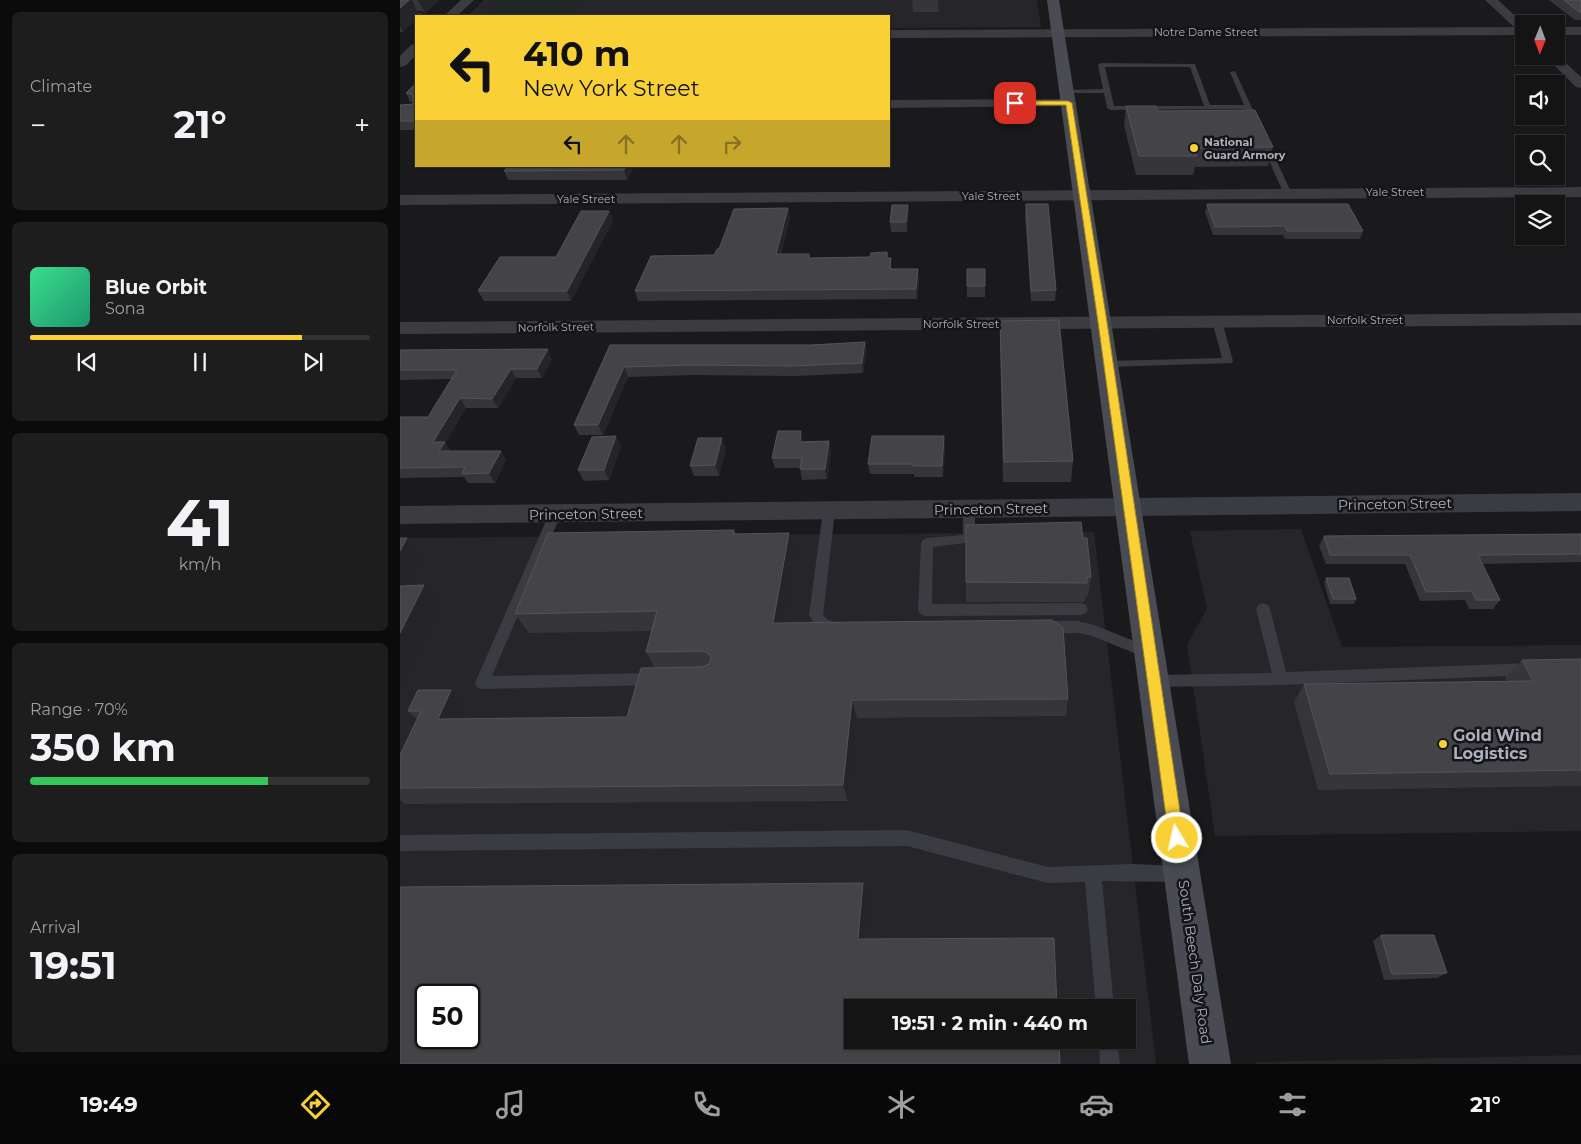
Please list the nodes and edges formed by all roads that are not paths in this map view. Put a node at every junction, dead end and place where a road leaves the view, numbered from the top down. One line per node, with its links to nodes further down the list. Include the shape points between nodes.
1 (468, 0): 6 (street)
2 (1053, 0): 11 (main road, South Beech Daly Road)
3 (1491, 0): 7 (street)
4 (400, 15): 5 (lane)
5 (421, 15)
6 (451, 15)
7 (1515, 23)
8 (1515, 31): 11 (street, Notre Dame Street)
9 (1565, 31): 10 (street)
10 (1581, 31)
11 (1058, 32): 12 (street, Notre Dame Street); 19 (main road, South Beech Daly Road)
12 (890, 34)
13 (409, 50): 14 (street)
14 (400, 63)
15 (1561, 65): 17 (street)
16 (1232, 72): 22 (lane)
17 (1581, 84)
18 (1107, 91): 19 (lane); 21 (lane, via 1111,108); 21 (lane, via 1101,64 1193,64)
19 (1068, 97): 20 (street); 25 (main road, South Beech Daly Road)
20 (890, 104)
21 (1207, 106): 22 (lane)
22 (1248, 106): 23 (lane)
23 (1287, 192): 24 (street, Yale Street); 25 (street, Yale Street)
24 (1581, 192)
25 (1082, 194): 26 (street, Yale Street); 29 (main road, South Beech Daly Road)
26 (400, 200)
27 (1581, 319): 28 (street, Norfolk Street)
28 (1217, 321): 29 (street, Norfolk Street); 31 (lane, via 1228,362)
29 (1102, 322): 30 (street, Norfolk Street); 31 (main road, South Beech Daly Road)
30 (400, 328)
31 (1108, 364): 33 (main road, South Beech Daly Road)
32 (1581, 502): 33 (street, Princeton Street)
33 (1128, 506): 34 (street, Princeton Street); 42 (main road, South Beech Daly Road)
34 (969, 509): 35 (street, Princeton Street); 38 (lane, via 969,539 927,543 926,610)
35 (829, 511): 36 (street, Princeton Street); 41 (lane, via 816,616 823,626)
36 (555, 514): 37 (street, Princeton Street); 44 (lane, via 482,683)
37 (400, 515)
38 (1081, 609)
39 (1263, 609): 45 (lane)
40 (1029, 627): 42 (lane, via 1086,629)
41 (844, 628)
42 (1149, 653): 46 (main road, South Beech Daly Road)
43 (1544, 669): 45 (lane)
44 (671, 678)
45 (1281, 679): 46 (lane)
46 (1154, 681): 49 (main road, South Beech Daly Road)
47 (400, 843): 48 (lane, via 907,838 1048,875)
48 (1093, 873): 49 (lane); 50 (lane)
49 (1182, 874): 53 (main road, South Beech Daly Road)
50 (1104, 999)
51 (1109, 1049): 52 (lane)
52 (1110, 1064)
53 (1210, 1064)

